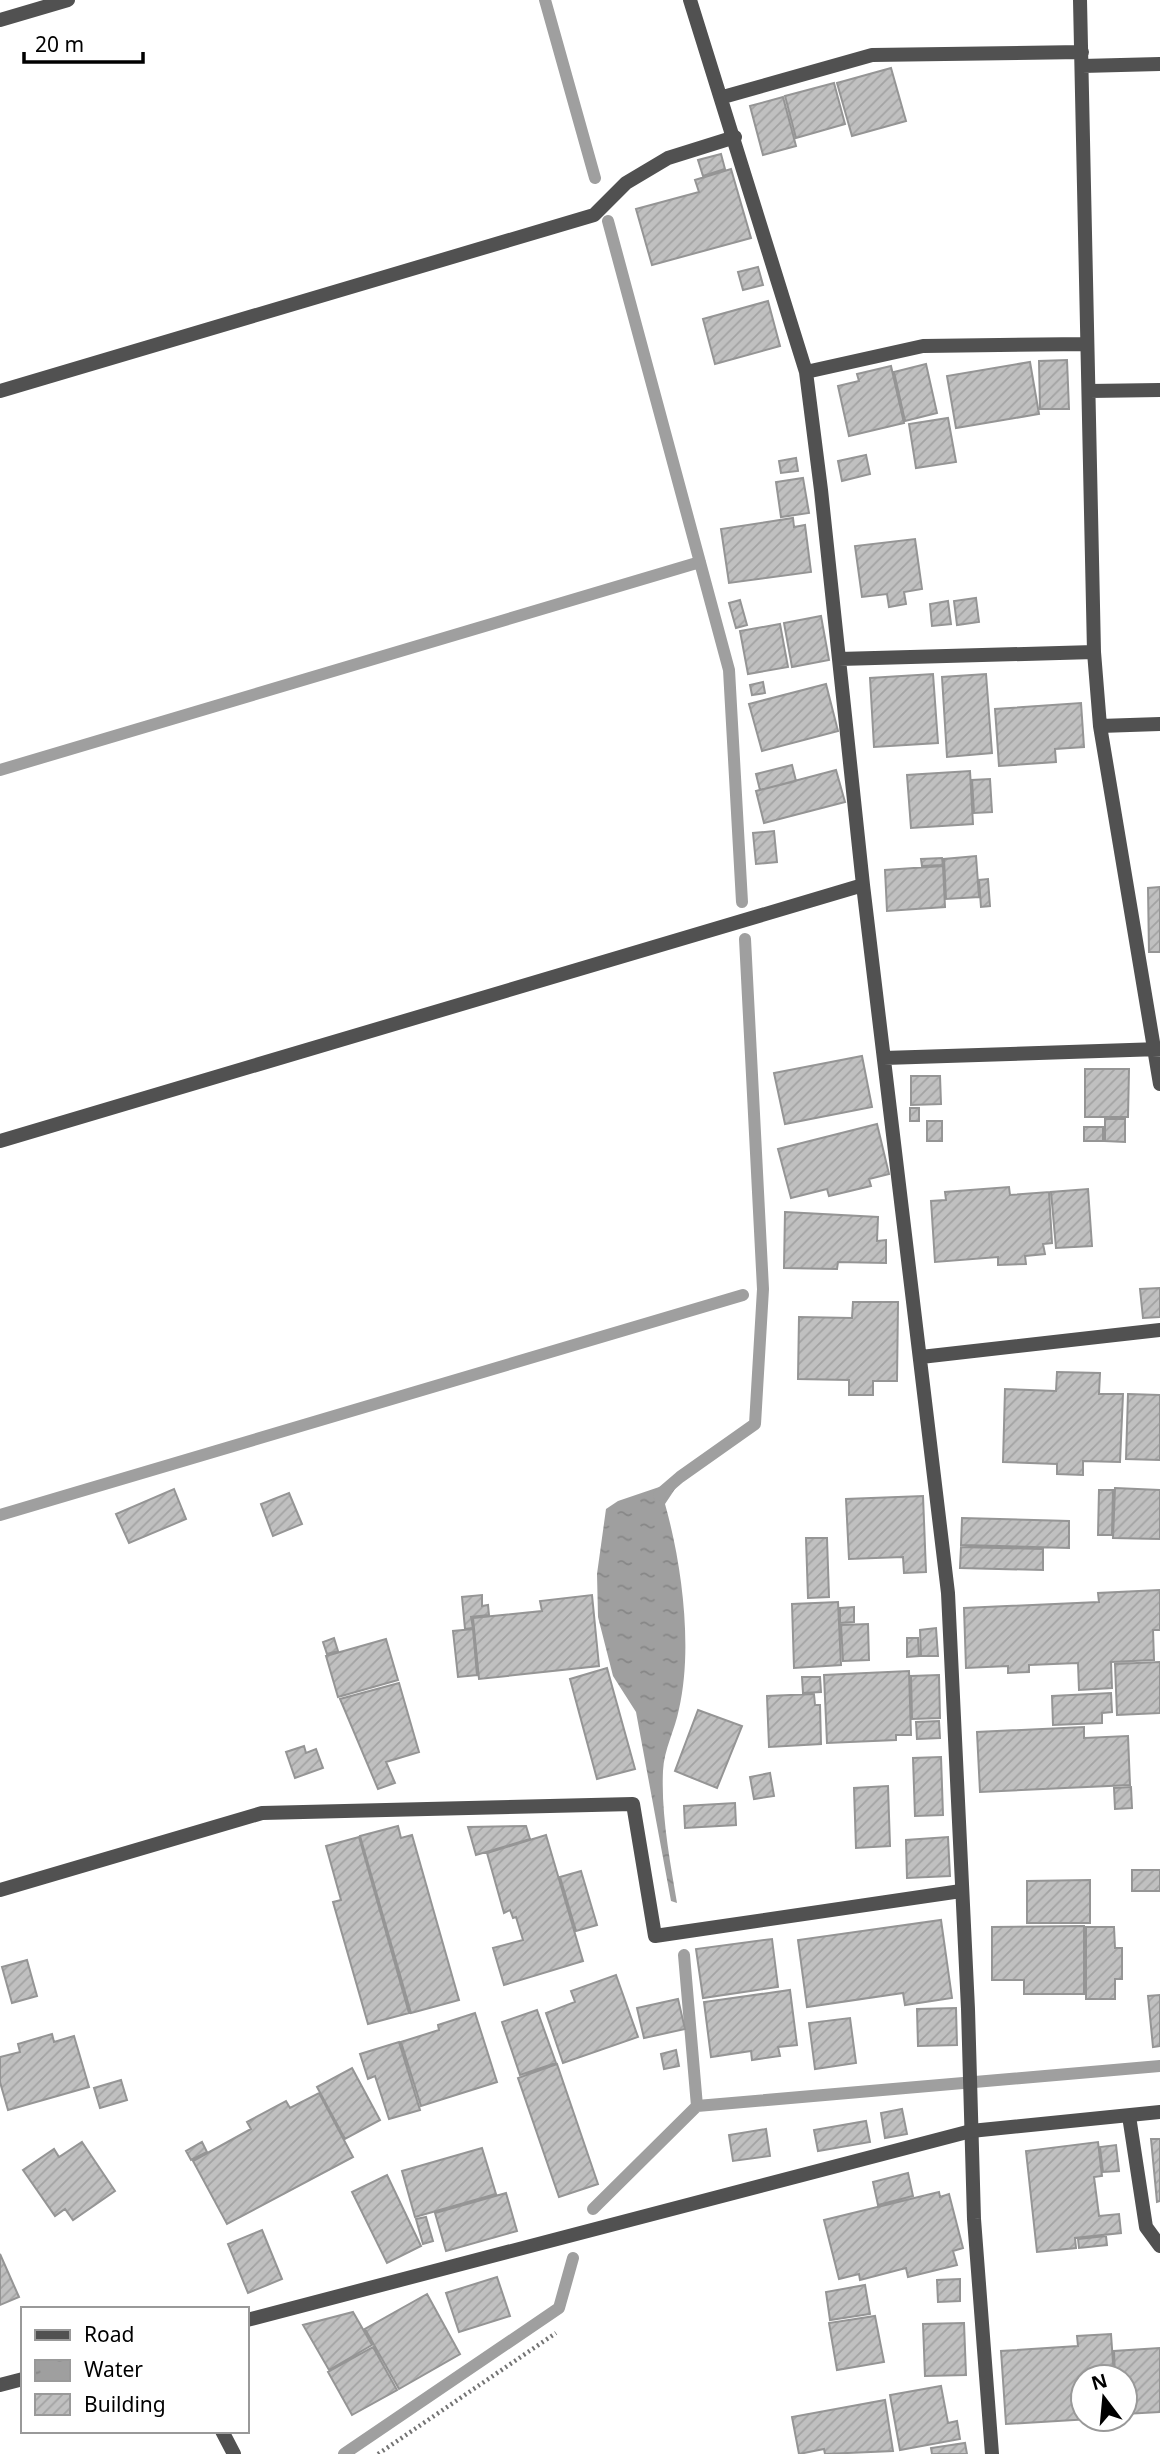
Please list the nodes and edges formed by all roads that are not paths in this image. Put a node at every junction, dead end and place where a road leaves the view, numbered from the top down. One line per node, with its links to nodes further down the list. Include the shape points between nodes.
1 (68, 0): 4 (street)
2 (690, 0): 7 (street)
3 (1080, 0): 5 (street)
4 (0, 20)
5 (1082, 59): 6 (street); 7 (street, via 872,55); 9 (street)
6 (1160, 64)
7 (723, 97): 8 (street)
8 (734, 137): 10 (street); 12 (street, via 668,159 626,183 594,215)
9 (1087, 344): 10 (street, via 923,346); 13 (street)
10 (806, 372): 15 (street)
11 (1160, 390): 13 (street)
12 (0, 391)
13 (1089, 391): 14 (street)
14 (1094, 652): 15 (street); 17 (street)
15 (839, 659): 18 (street)
16 (1160, 724): 17 (street)
17 (1100, 726): 19 (street)
18 (863, 885): 20 (street); 22 (street)
19 (1157, 1049): 20 (street); 21 (street)
20 (884, 1058): 24 (street)
21 (1160, 1084)
22 (0, 1141)
23 (1160, 1330): 24 (street)
24 (922, 1357): 26 (street, via 948,1593)
25 (0, 1890): 26 (street, via 262,1813 633,1804 655,1936)
26 (961, 1891): 29 (street)
27 (1160, 2112): 28 (street)
28 (1129, 2116): 29 (street); 30 (street, via 1146,2227)
29 (971, 2131): 31 (street); 36 (street)
30 (1160, 2246)
31 (248, 2320)
32 (21, 2380): 33 (street)
33 (0, 2385)
34 (223, 2433): 35 (street)
35 (234, 2454)
36 (992, 2454)

